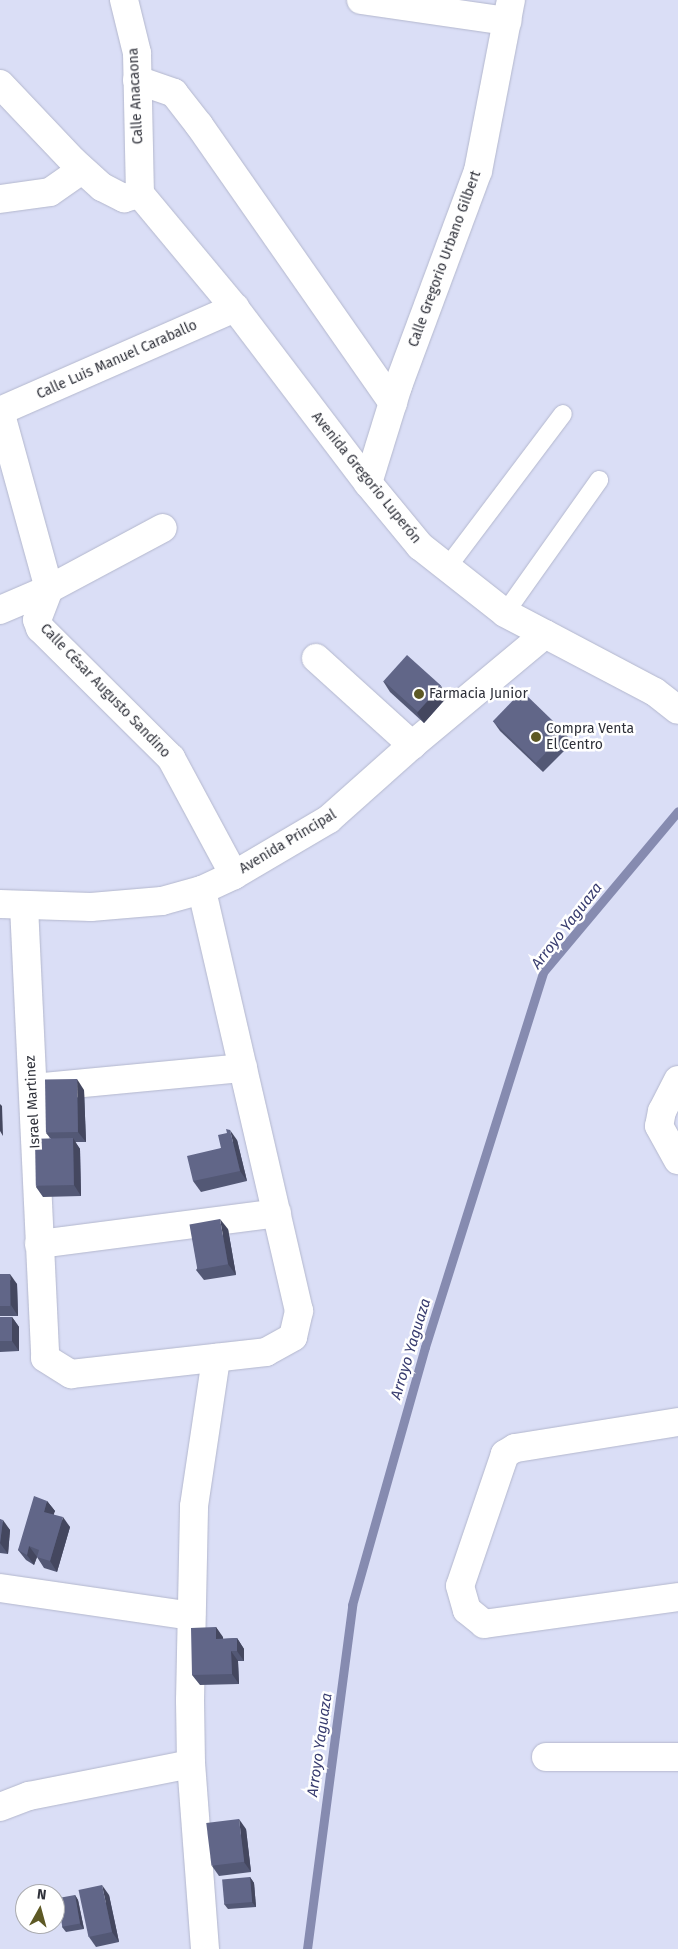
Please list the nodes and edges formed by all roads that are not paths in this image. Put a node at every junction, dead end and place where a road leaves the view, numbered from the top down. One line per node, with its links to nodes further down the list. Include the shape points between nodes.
1 (124, 0): 4 (street, Calle Anacaona, via 137,53)
2 (361, 0): 3 (street)
3 (509, 11): 10 (street, Calle Gregorio Urbano Gilbert, via 478,171)
4 (137, 80): 7 (street, Calle Anacaona); 10 (street, via 174,93)
5 (0, 84): 6 (street)
6 (82, 170): 7 (street, via 102,187 124,198); 8 (street, via 50,192)
7 (140, 194): 9 (street, Avenida Gregorio Luperón)
8 (0, 199)
9 (234, 308): 11 (street, Calle Luis Manuel Caraballo); 14 (street, Avenida Gregorio Luperón)
10 (393, 403): 14 (street, Calle Gregorio Urbano Gilbert)
11 (0, 411): 17 (street)
12 (563, 414): 16 (lane)
13 (599, 480): 19 (lane)
14 (368, 483): 16 (street, Avenida Gregorio Luperón, via 420,546)
15 (163, 528): 17 (street)
16 (446, 569): 19 (street, Avenida Gregorio Luperón)
17 (49, 589): 18 (street); 24 (street, Calle César Augusto Sandino, via 37,620 40,628 171,758)
18 (0, 610)
19 (505, 613): 20 (street, Avenida Gregorio Luperón)
20 (545, 634): 22 (street, Avenida Gregorio Luperón, via 655,692); 23 (street, Avenida Principal)
21 (316, 658): 23 (street)
22 (678, 710)
23 (412, 745): 24 (street, Avenida Principal, via 376,781 329,819)
24 (234, 875): 25 (street, Avenida Principal)
25 (202, 890): 26 (street, Avenida Principal, via 162,901 91,907); 27 (street)
26 (12, 905): 29 (street, Israel Martinez)
27 (243, 1068): 29 (street); 31 (street)
28 (678, 1080): 30 (street, via 662,1111 659,1126)
29 (33, 1088): 32 (street, Israel Martinez)
30 (678, 1160)
31 (277, 1213): 32 (street); 33 (street, via 299,1311 293,1337 266,1352)
32 (39, 1244): 33 (street, Israel Martinez, via 45,1358 72,1374)
33 (216, 1358): 37 (street, via 194,1506)
34 (678, 1422): 36 (street, via 515,1448 505,1454 460,1586 467,1610 484,1624)
35 (0, 1588): 37 (street)
36 (678, 1597)
37 (191, 1616): 40 (street)
38 (678, 1756): 39 (street)
39 (546, 1757)
40 (191, 1764): 41 (street, via 29,1796); 42 (street)
41 (0, 1806)
42 (205, 1949)

